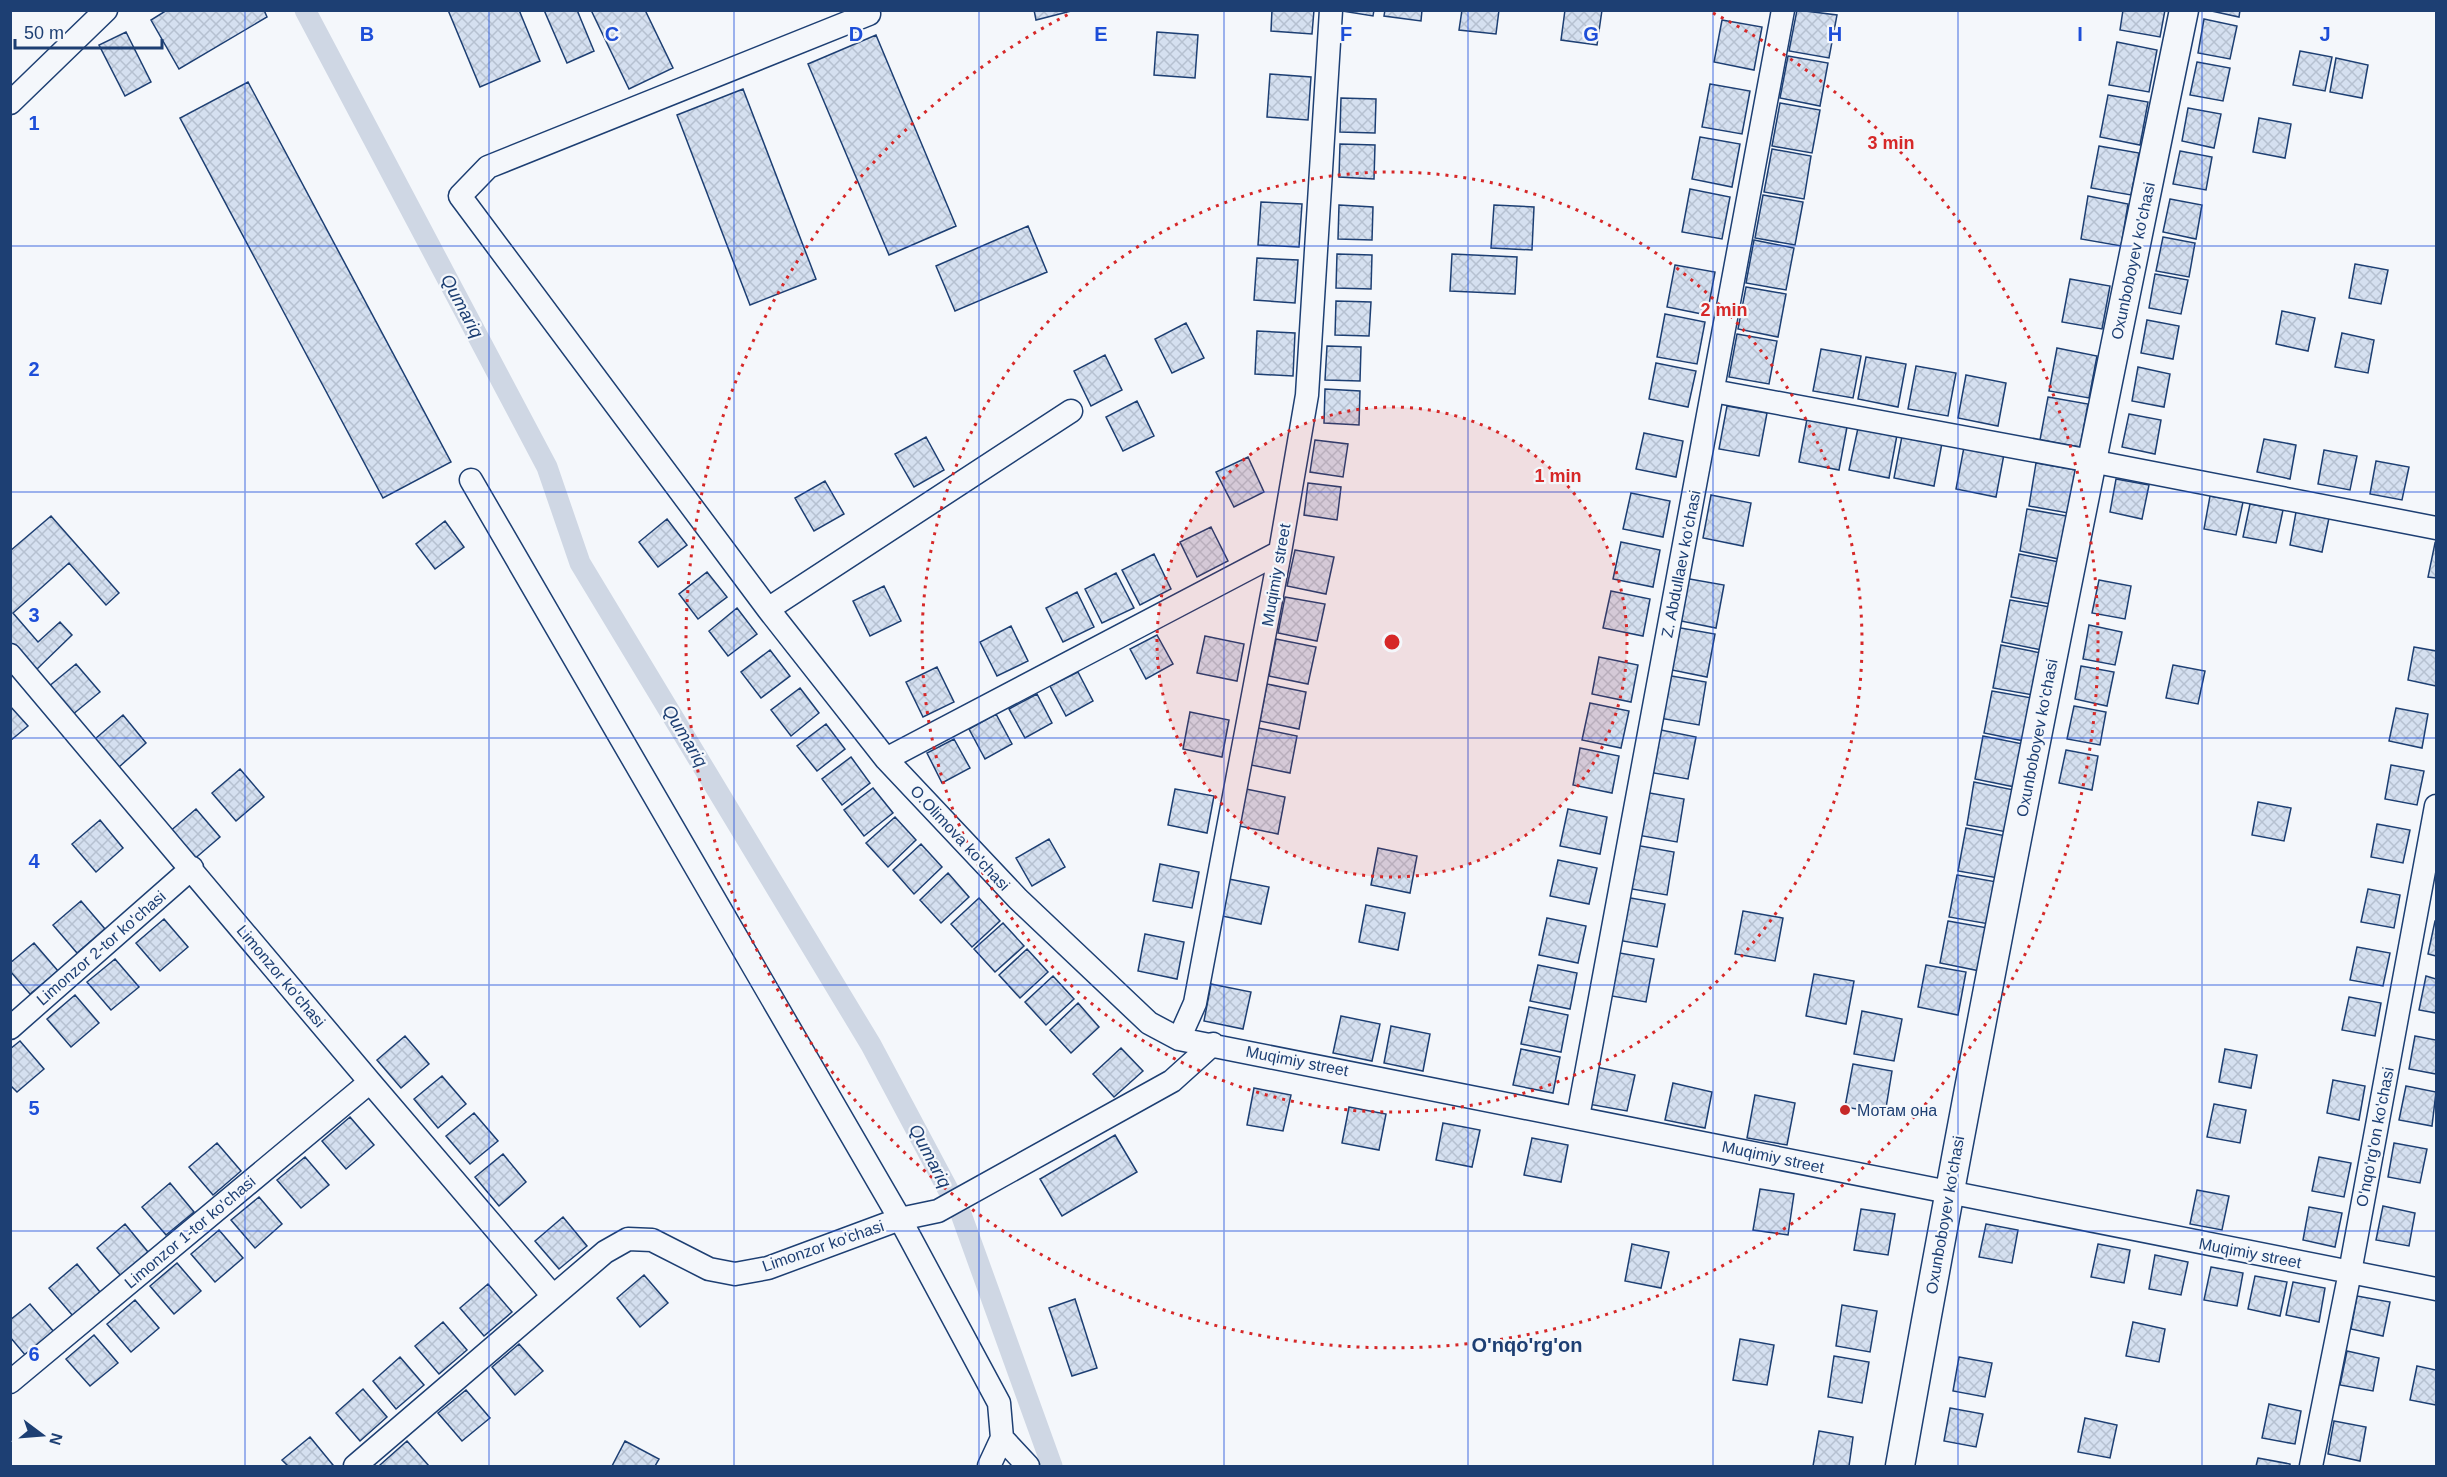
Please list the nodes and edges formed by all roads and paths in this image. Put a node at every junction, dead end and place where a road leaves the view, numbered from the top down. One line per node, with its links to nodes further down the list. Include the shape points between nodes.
1 (106, 10): 6 (street)
2 (1331, 10): 12 (street, Muqimiy street, via 1307,395)
3 (1782, 10): 7 (street, Z. Abdullaev ko'chasi)
4 (2184, 10): 9 (main road, Oxunboboyev ko'chasi)
5 (868, 14): 13 (street, O.Olimova ko'chasi, via 488,167 460,196)
6 (10, 104)
7 (1713, 391): 9 (street); 22 (street, Z. Abdullaev ko'chasi)
8 (1071, 411): 13 (street)
9 (2091, 460): 11 (street); 23 (main road, Oxunboboyev ko'chasi)
10 (471, 480): 24 (street)
11 (2436, 528)
12 (1280, 552): 15 (street); 19 (street, Muqimiy street, via 1195,1003)
13 (768, 609): 15 (street, O.Olimova ko'chasi)
14 (10, 655): 17 (street, Limonzor ko'chasi)
15 (885, 759): 19 (street, O.Olimova ko'chasi, via 1018,899 1149,1023)
16 (2436, 806): 25 (street, O'nqo'rg'on ko'chasi)
17 (192, 868): 18 (street, Limonzor 2-tor ko'chasi); 21 (street, Limonzor ko'chasi)
18 (10, 1028)
19 (1179, 1039): 20 (street, Muqimiy street)
20 (1213, 1044): 22 (street, Muqimiy street); 24 (street, Limonzor ko'chasi, via 1172,1081 976,1192 938,1211)
21 (370, 1082): 27 (street, Limonzor ko'chasi); 28 (street, Limonzor 1-tor ko'chasi)
22 (1578, 1116): 23 (street, Muqimiy street)
23 (1948, 1193): 25 (street, Muqimiy street); 33 (main road, Oxunboboyev ko'chasi)
24 (900, 1220): 27 (street, Limonzor ko'chasi, via 768,1268 735,1274 709,1269 652,1240 628,1239 605,1252); 29 (street, via 999,1403)
25 (2350, 1272): 26 (street, Muqimiy street); 34 (street, O'nqo'rg'on ko'chasi)
26 (2436, 1289)
27 (554, 1296): 30 (street, Limonzor ko'chasi)
28 (10, 1382)
29 (1002, 1438): 31 (street); 32 (street)
30 (355, 1467)
31 (989, 1467)
32 (1028, 1467)
33 (1900, 1467)
34 (2311, 1467)

